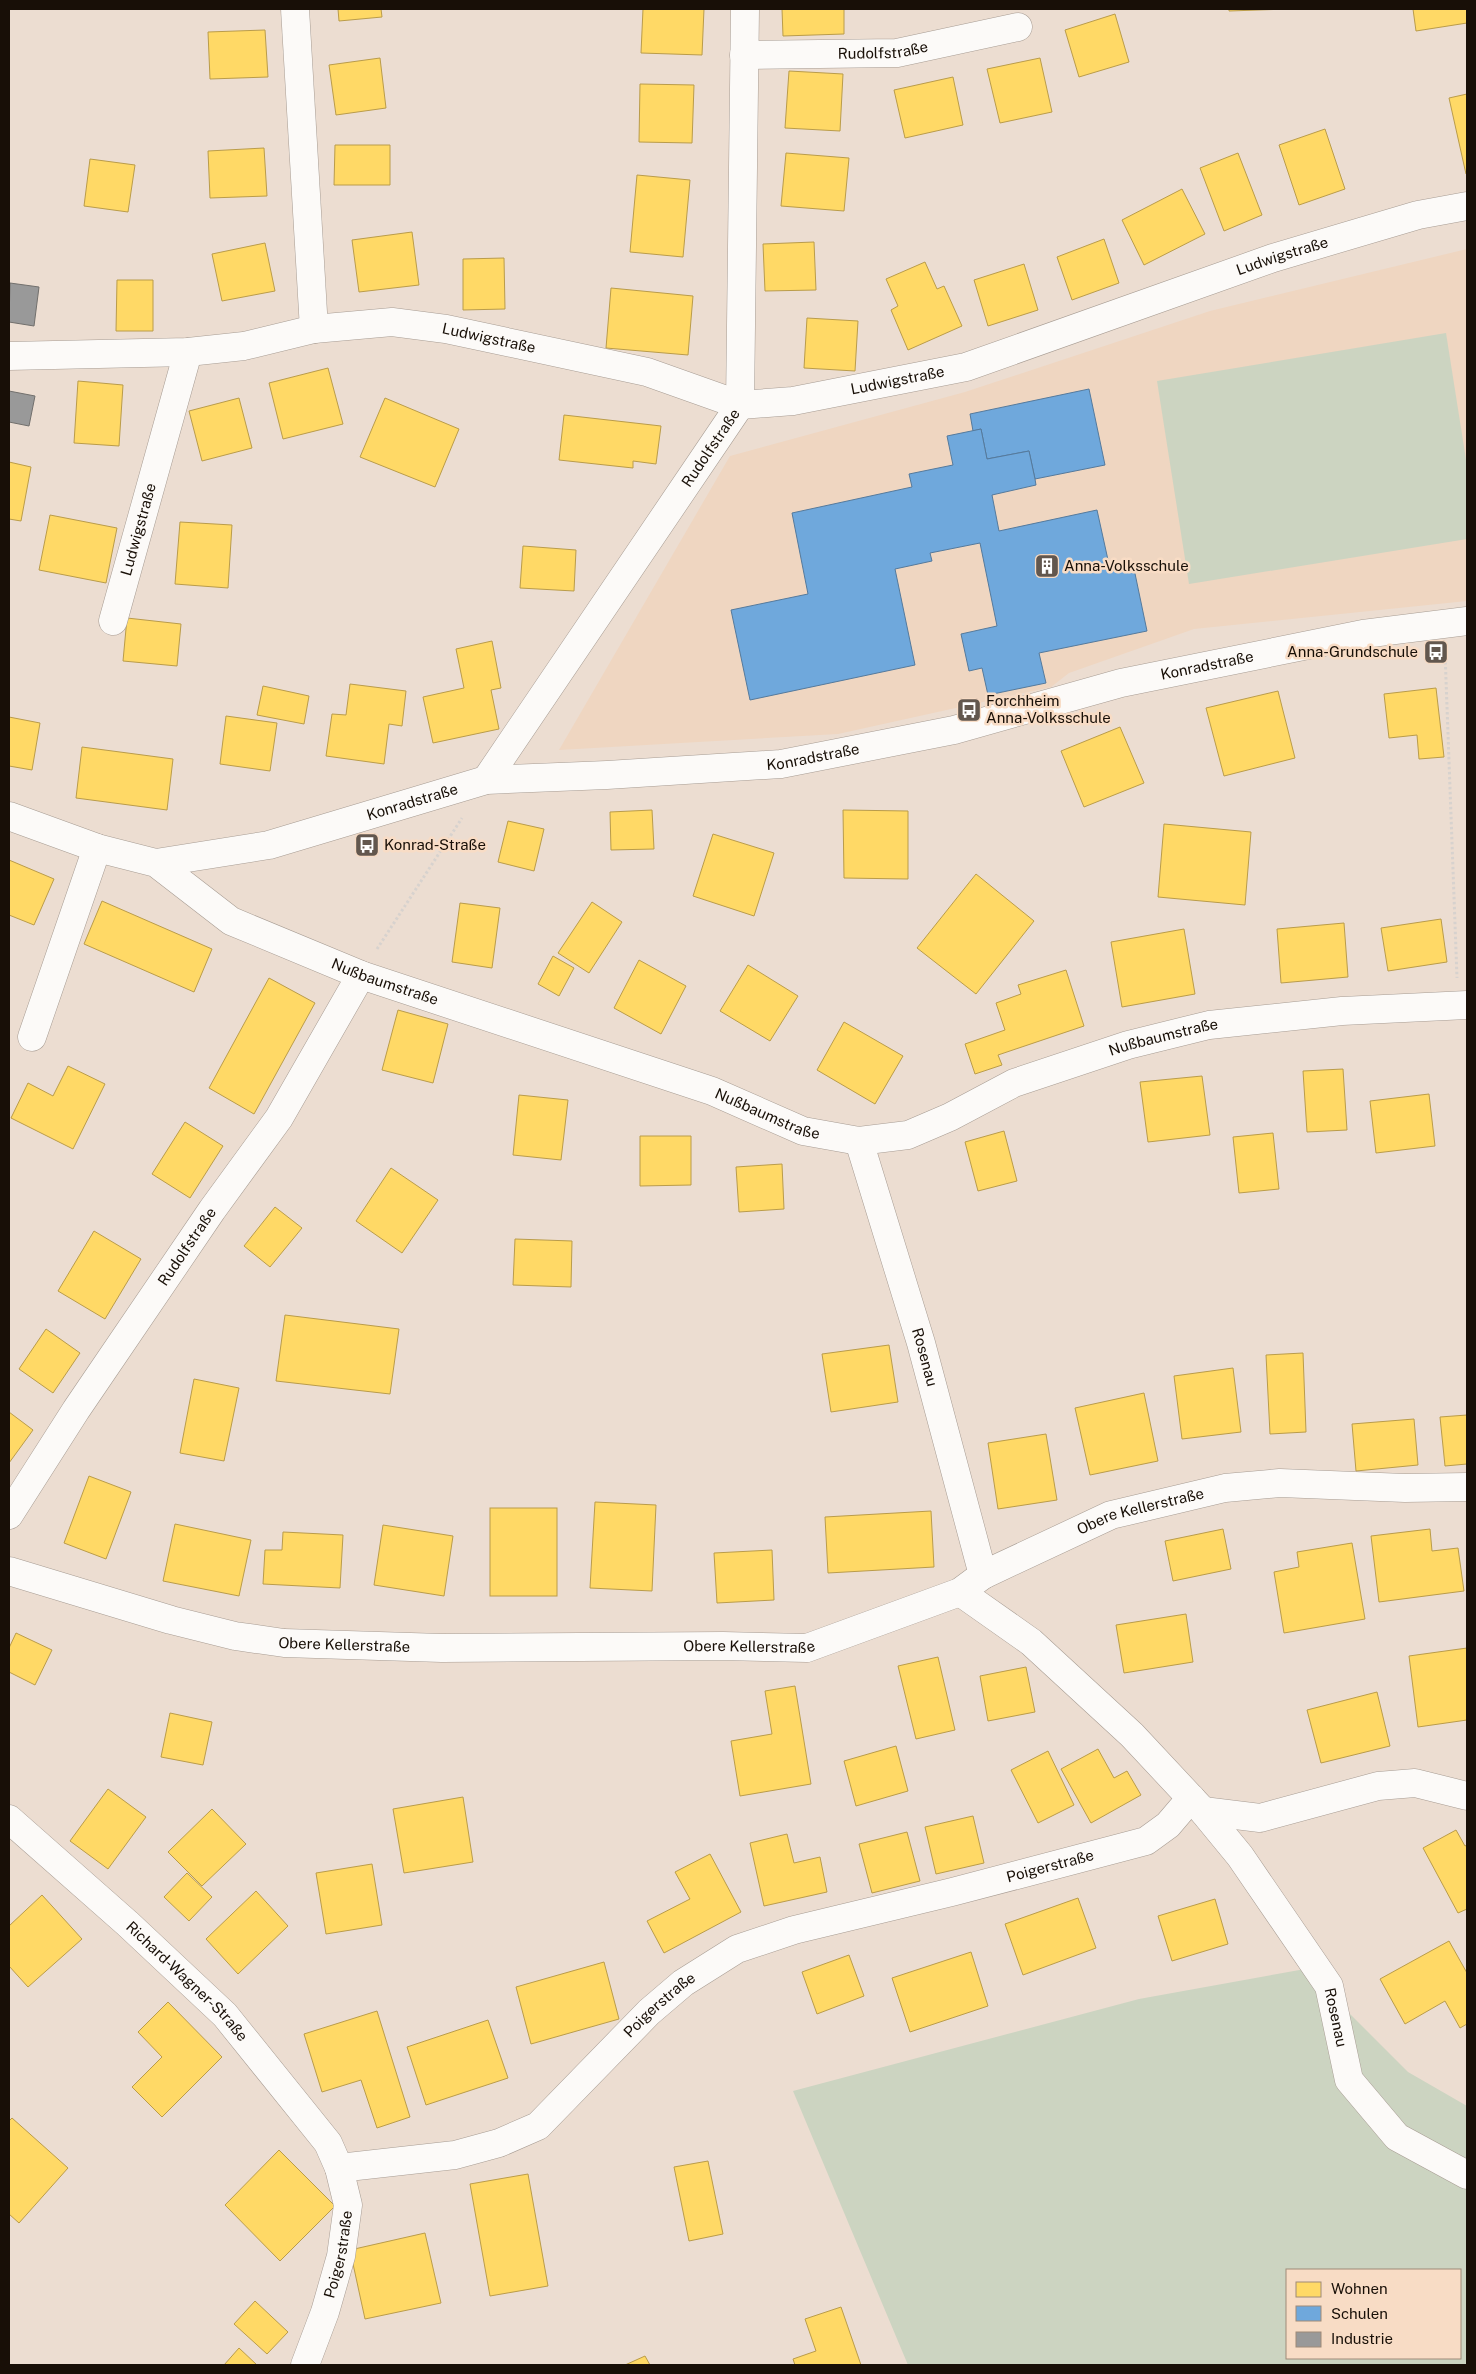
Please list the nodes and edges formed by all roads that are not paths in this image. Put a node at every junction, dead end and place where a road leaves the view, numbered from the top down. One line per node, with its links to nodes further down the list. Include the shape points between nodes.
1 (295, 9): 6 (street)
2 (745, 9): 4 (street, Rudolfstraße)
3 (1018, 27): 4 (street, Rudolfstraße, via 897,52)
4 (744, 56): 9 (street, Rudolfstraße)
5 (1467, 206): 9 (street, Ludwigstraße, via 1418,215 1274,258 966,367 793,401)
6 (314, 329): 7 (street, Ludwigstraße, via 244,346); 9 (street, Ludwigstraße, via 392,322 446,329 647,372)
7 (188, 352): 8 (street, Ludwigstraße); 10 (street, Ludwigstraße)
8 (9, 356)
9 (740, 405): 12 (street, Rudolfstraße)
10 (113, 620)
11 (1455, 622): 12 (street, Konradstraße, via 1363,634 1121,683 954,730 781,764)
12 (486, 780): 15 (street, Konradstraße, via 269,845)
13 (9, 816): 14 (street, Nußbaumstraße)
14 (97, 848): 15 (street, Nußbaumstraße); 18 (street)
15 (156, 864): 16 (street, Nußbaumstraße, via 231,921)
16 (361, 975): 19 (street, Nußbaumstraße, via 712,1091 803,1131); 21 (street, Rudolfstraße, via 279,1118 81,1402)
17 (1462, 1005): 19 (street, Nußbaumstraße, via 1342,1010 1209,1025 1128,1045 1014,1083 908,1135)
18 (32, 1036)
19 (859, 1141): 23 (street, Rosenau, via 922,1343)
20 (1467, 1487): 23 (street, Obere Kellerstraße, via 1280,1483 1225,1488 1111,1515)
21 (9, 1515)
22 (9, 1572): 24 (street, Obere Kellerstraße, via 236,1636 284,1643 442,1648 807,1648)
23 (984, 1575): 24 (street, Obere Kellerstraße)
24 (960, 1592): 26 (street, Rosenau, via 1031,1642 1132,1736)
25 (1467, 1796): 26 (street, via 1415,1783 1378,1786 1260,1818)
26 (1197, 1805): 28 (street, Poigerstraße, via 1146,1841 943,1895 794,1930 736,1949 682,1983 649,2012 538,2126 499,2143 455,2155); 29 (street, Rosenau, via 1240,1856 1329,1986 1349,2080 1397,2137)
27 (9, 1820): 28 (street, Richard-Wagner-Straße, via 128,1924 225,2015 328,2142)
28 (339, 2168): 30 (street, Poigerstraße, via 348,2205 341,2256)
29 (1467, 2175)
30 (305, 2365)

